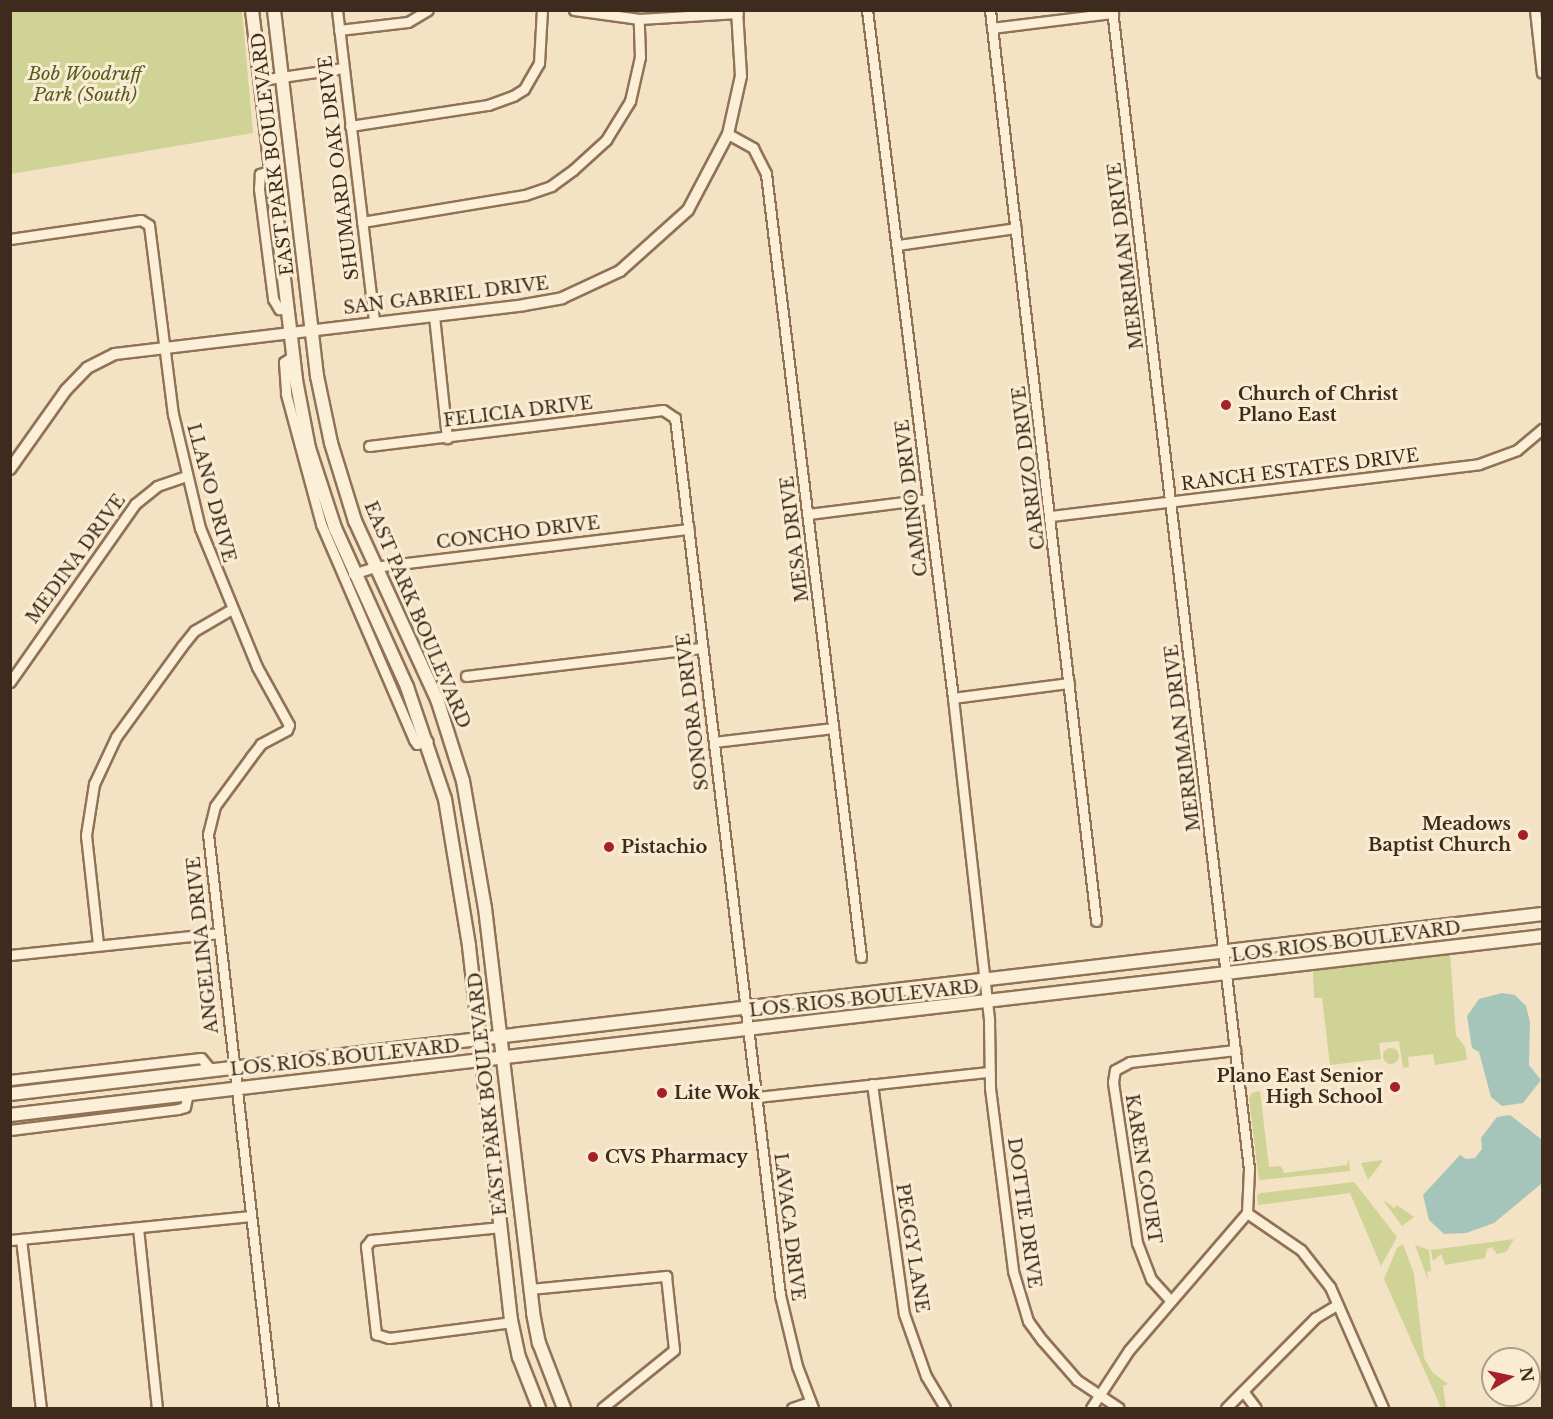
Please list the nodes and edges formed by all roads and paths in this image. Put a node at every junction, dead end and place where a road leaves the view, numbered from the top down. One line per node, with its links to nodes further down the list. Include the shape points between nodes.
1 (252, 10): 18 (main road, EAST PARK BOULEVARD)
2 (274, 10): 17 (main road, EAST PARK BOULEVARD)
3 (337, 10): 14 (street, SHUMARD OAK DRIVE)
4 (428, 10): 14 (street, via 408,22)
5 (542, 10): 19 (street, via 539,63 524,89 513,96 488,105)
6 (574, 10): 12 (street)
7 (867, 10): 24 (street, CAMINO DRIVE)
8 (990, 10): 13 (street, CARRIZO DRIVE)
9 (1535, 10): 16 (street)
10 (737, 12): 12 (street); 20 (street, SAN GABRIEL DRIVE, via 741,76)
11 (1112, 12): 13 (street); 38 (street, MERRIMAN DRIVE)
12 (639, 19): 21 (street, via 640,57 630,101 606,140 573,170 551,186 525,195)
13 (992, 28): 22 (street, CARRIZO DRIVE)
14 (339, 30): 15 (street, SHUMARD OAK DRIVE)
15 (343, 68): 17 (street); 19 (street, SHUMARD OAK DRIVE)
16 (1542, 73)
17 (282, 77): 18 (street); 27 (main road, EAST PARK BOULEVARD)
18 (261, 80): 28 (main road, EAST PARK BOULEVARD)
19 (350, 126): 21 (street, SHUMARD OAK DRIVE)
20 (728, 134): 25 (street, SAN GABRIEL DRIVE, via 688,210 620,271 562,298); 39 (street, MESA DRIVE, via 753,148 766,174)
21 (362, 222): 26 (street, SHUMARD OAK DRIVE)
22 (1016, 228): 24 (street); 40 (street, CARRIZO DRIVE)
23 (10, 239): 29 (street, LLANO DRIVE, via 146,220 150,225)
24 (898, 245): 37 (street, CAMINO DRIVE)
25 (434, 316): 26 (street, SAN GABRIEL DRIVE); 33 (street)
26 (375, 322): 27 (street, SAN GABRIEL DRIVE)
27 (312, 329): 28 (street, SAN GABRIEL DRIVE); 42 (main road, EAST PARK BOULEVARD, via 331,443)
28 (291, 332): 29 (street, SAN GABRIEL DRIVE); 30 (main road, EAST PARK BOULEVARD)
29 (163, 347): 35 (street, SAN GABRIEL DRIVE, via 115,354 87,368 66,390); 36 (street, LLANO DRIVE)
30 (293, 356): 43 (main road, EAST PARK BOULEVARD, via 318,479); 52 (street, EAST PARK BOULEVARD, via 284,362 286,394 328,544 414,740 417,744)
31 (671, 412): 33 (street, FELICIA DRIVE); 41 (street, SONORA DRIVE, via 675,418)
32 (1542, 429): 38 (street, RANCH ESTATES DRIVE, via 1517,450 1479,464)
33 (447, 438): 34 (street, FELICIA DRIVE)
34 (369, 446)
35 (10, 469)
36 (186, 476): 44 (street, LLANO DRIVE, via 200,528); 47 (street, MEDINA DRIVE, via 157,486 135,504)
37 (928, 499): 39 (street); 49 (street, CAMINO DRIVE)
38 (1172, 502): 40 (street, RANCH ESTATES DRIVE); 64 (street, MERRIMAN DRIVE)
39 (809, 514): 51 (street, MESA DRIVE)
40 (1052, 516): 48 (street, CARRIZO DRIVE)
41 (688, 528): 42 (street, CONCHO DRIVE); 45 (street, SONORA DRIVE)
42 (374, 567): 43 (street, CONCHO DRIVE); 54 (main road, EAST PARK BOULEVARD, via 437,699)
43 (353, 574): 52 (main road, EAST PARK BOULEVARD)
44 (232, 609): 50 (street, LLANO DRIVE, via 257,667); 62 (street, via 194,631 182,646 116,736 94,784 86,835)
45 (702, 648): 46 (street); 53 (street, SONORA DRIVE)
46 (466, 676)
47 (10, 682)
48 (1069, 683): 49 (street); 57 (street, CARRIZO DRIVE)
49 (953, 699): 69 (street, CAMINO DRIVE)
50 (289, 725): 59 (street, ANGELINA DRIVE, via 287,730 261,744 214,806 208,834)
51 (833, 728): 53 (street); 66 (street, MESA DRIVE)
52 (428, 741): 55 (main road, EAST PARK BOULEVARD)
53 (714, 742): 71 (street, SONORA DRIVE)
54 (472, 820): 55 (main road); 74 (main road, EAST PARK BOULEVARD)
55 (451, 825): 75 (main road, EAST PARK BOULEVARD)
56 (1542, 914): 58 (main road, LOS RIOS BOULEVARD)
57 (1096, 921)
58 (1440, 926): 61 (main road, LOS RIOS BOULEVARD); 63 (main road)
59 (218, 933): 62 (street); 81 (street, ANGELINA DRIVE)
60 (1542, 936): 63 (main road, LOS RIOS BOULEVARD)
61 (1355, 938): 64 (main road, LOS RIOS BOULEVARD); 67 (main road, via 1312,949)
62 (98, 944): 65 (street)
63 (1443, 948): 67 (main road, LOS RIOS BOULEVARD)
64 (1224, 953): 68 (street, MERRIMAN DRIVE); 69 (main road, LOS RIOS BOULEVARD)
65 (10, 955)
66 (861, 957)
67 (1304, 965): 68 (main road, LOS RIOS BOULEVARD)
68 (1227, 975): 70 (main road, LOS RIOS BOULEVARD); 77 (street, MERRIMAN DRIVE)
69 (985, 982): 70 (street, DOTTIE DRIVE); 71 (main road, LOS RIOS BOULEVARD)
70 (987, 1004): 73 (main road, LOS RIOS BOULEVARD); 83 (street, DOTTIE DRIVE)
71 (745, 1010): 72 (main road, LOS RIOS BOULEVARD); 73 (street, LAVACA DRIVE)
72 (644, 1020): 74 (main road, LOS RIOS BOULEVARD); 76 (main road)
73 (748, 1030): 76 (main road, LOS RIOS BOULEVARD); 90 (street, LAVACA DRIVE)
74 (500, 1036): 75 (main road, LOS RIOS BOULEVARD); 79 (main road, EAST PARK BOULEVARD)
75 (479, 1039): 78 (main road, LOS RIOS BOULEVARD); 80 (main road, EAST PARK BOULEVARD)
76 (646, 1041): 79 (main road, LOS RIOS BOULEVARD)
77 (1235, 1050): 93 (street, MERRIMAN DRIVE, via 1250,1169); 100 (street, KAREN COURT, via 1130,1062 1115,1070 1113,1082 1137,1243 1151,1279)
78 (344, 1056): 81 (main road, LOS RIOS BOULEVARD); 84 (main road)
79 (502, 1059): 80 (main road, LOS RIOS BOULEVARD); 95 (main road, EAST PARK BOULEVARD)
80 (481, 1061): 84 (main road, LOS RIOS BOULEVARD); 96 (main road, EAST PARK BOULEVARD)
81 (233, 1068): 82 (main road, LOS RIOS BOULEVARD); 87 (street, ANGELINA DRIVE)
82 (211, 1070): 85 (street, LOS RIOS BOULEVARD, via 201,1058); 89 (main road, LOS RIOS BOULEVARD)
83 (989, 1072): 86 (street); 104 (street, DOTTIE DRIVE, via 1019,1296 1028,1321 1048,1347)
84 (343, 1076): 87 (main road, LOS RIOS BOULEVARD)
85 (10, 1080)
86 (872, 1084): 90 (street); 113 (street, PEGGY LANE, via 904,1314 926,1376)
87 (235, 1088): 88 (main road, LOS RIOS BOULEVARD); 94 (street, ANGELINA DRIVE)
88 (188, 1093): 91 (main road, LOS RIOS BOULEVARD); 92 (street, via 185,1107 178,1109)
89 (10, 1094)
90 (757, 1097): 105 (street, LAVACA DRIVE, via 780,1295)
91 (10, 1115)
92 (10, 1130)
93 (1247, 1213): 100 (street, via 1222,1246); 101 (street, via 1301,1250 1330,1287)
94 (249, 1216): 97 (street); 108 (street, ANGELINA DRIVE)
95 (521, 1224): 96 (main road); 99 (main road, EAST PARK BOULEVARD)
96 (501, 1227): 102 (main road, EAST PARK BOULEVARD); 102 (street, via 371,1240 366,1246 376,1334 388,1338)
97 (138, 1228): 98 (street); 107 (street)
98 (16, 1240): 106 (street)
99 (530, 1289): 110 (main road, EAST PARK BOULEVARD, via 538,1343); 111 (street, via 666,1276 674,1350)
100 (1170, 1300): 104 (street, via 1129,1350)
101 (1337, 1305): 103 (street, via 1315,1318); 118 (street)
102 (512, 1322): 109 (main road, EAST PARK BOULEVARD, via 519,1357)
103 (1243, 1391): 116 (street); 117 (street)
104 (1099, 1398): 114 (street); 115 (street, DOTTIE DRIVE)
105 (811, 1405): 112 (street)
106 (41, 1408)
107 (157, 1408)
108 (273, 1408)
109 (539, 1408)
110 (564, 1408)
111 (602, 1408)
112 (792, 1408)
113 (945, 1408)
114 (1091, 1408)
115 (1119, 1408)
116 (1226, 1408)
117 (1256, 1408)
118 (1383, 1408)

